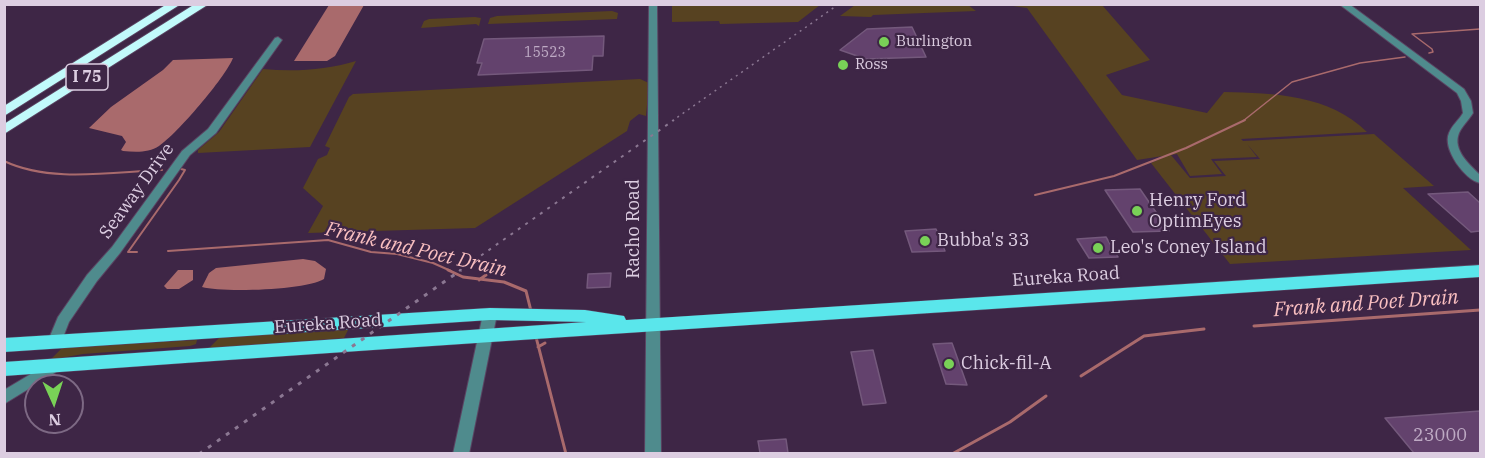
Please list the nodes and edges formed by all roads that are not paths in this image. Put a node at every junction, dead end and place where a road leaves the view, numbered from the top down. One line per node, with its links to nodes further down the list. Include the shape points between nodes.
1 (176, 4): 6 (highway, I 75)
2 (204, 4): 9 (highway, I 75)
3 (653, 4): 20 (street, Racho Road)
4 (1343, 4): 7 (street)
5 (1353, 4): 8 (street)
6 (156, 17): 12 (highway); 13 (highway, I 75)
7 (1365, 21): 8 (street); 11 (street, via 1441,78)
8 (1375, 21): 11 (street, via 1452,77)
9 (170, 25): 14 (highway, I 75); 15 (highway)
10 (278, 40): 23 (street, Seaway Drive, via 212,131 186,153 92,278)
11 (1452, 82): 16 (street, via 1469,109 1467,118 1453,135 1453,146 1464,165)
12 (4, 100)
13 (4, 112)
14 (4, 130)
15 (4, 141)
16 (1480, 180)
17 (1480, 271): 20 (main road, Eureka Road, via 767,319)
18 (490, 314): 19 (main road, Eureka Road, via 522,314); 21 (main road, Eureka Road); 22 (street)
19 (553, 323): 20 (main road, Eureka Road); 22 (main road, Eureka Road, via 522,332)
20 (654, 323): 30 (street, Racho Road)
21 (200, 332): 23 (main road, Eureka Road); 25 (main road, via 203,344)
22 (486, 334): 25 (main road, Eureka Road); 29 (street)
23 (55, 340): 24 (main road, Eureka Road); 27 (main road, via 38,360)
24 (4, 345)
25 (185, 356): 26 (main road, Eureka Road)
26 (56, 365): 27 (main road, Eureka Road); 28 (street)
27 (11, 368)
28 (4, 398)
29 (461, 453)
30 (653, 453)

